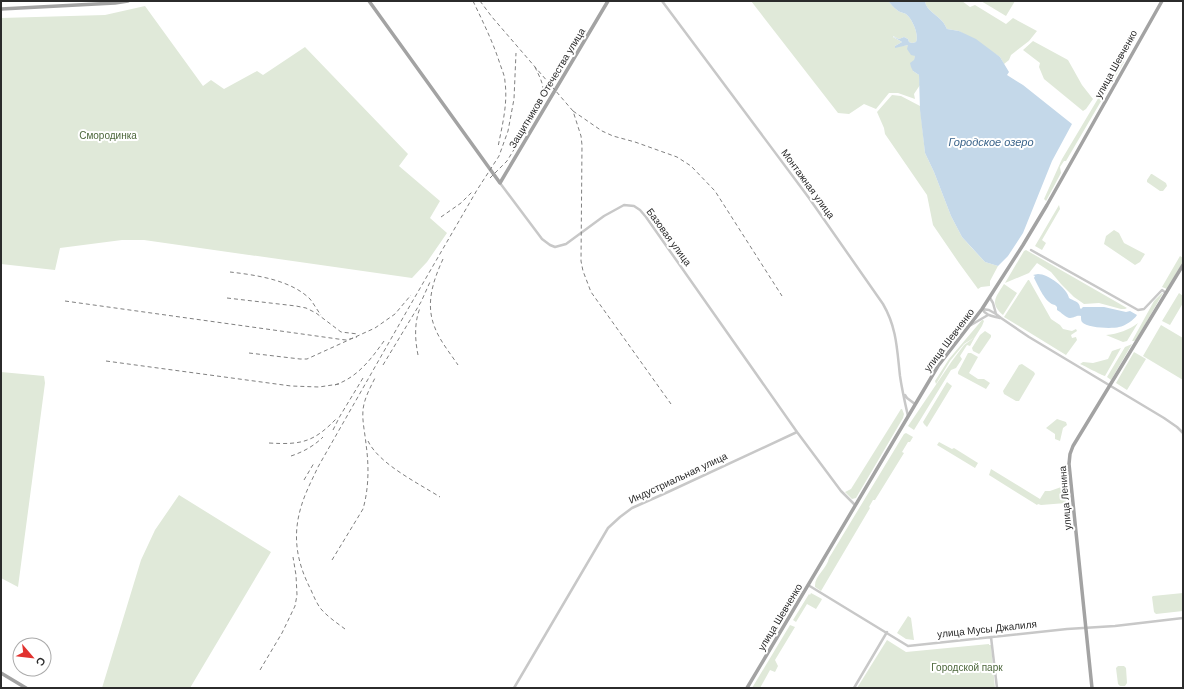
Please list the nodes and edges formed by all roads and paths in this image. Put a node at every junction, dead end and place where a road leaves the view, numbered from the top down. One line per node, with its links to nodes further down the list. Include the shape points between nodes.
1 (128, 1): 6 (main road)
2 (369, 1): 7 (main road, Базовая улица)
3 (608, 1): 7 (main road, Защитников Отечества улица)
4 (662, 1): 18 (street, Монтажная улица, via 809,198 883,304 895,333)
5 (1162, 1): 11 (main road, улица Шевченко, via 1047,205)
6 (1, 9)
7 (500, 182): 21 (street, Базовая улица, via 542,240 555,247 566,244 604,216 623,206 634,206 640,210)
8 (1031, 250): 10 (street, via 1138,310 1144,309 1162,290)
9 (1183, 265): 10 (main road, улица Ленина)
10 (1166, 293): 17 (main road, улица Ленина)
11 (990, 298): 12 (main road, улица Шевченко); 13 (street)
12 (982, 309): 13 (street); 14 (street); 16 (main road, улица Шевченко)
13 (996, 314): 15 (street)
14 (988, 315): 15 (street); 16 (street)
15 (1001, 318): 17 (street)
16 (969, 326): 19 (main road, улица Шевченко, via 942,361)
17 (1110, 386): 22 (street, via 1164,418); 26 (main road, улица Ленина, via 1070,454)
18 (903, 393): 19 (street); 20 (street, Монтажная улица)
19 (915, 404): 20 (main road, улица Шевченко)
20 (908, 416): 23 (main road, улица Шевченко)
21 (797, 432): 23 (street, Базовая улица, via 841,491); 31 (street, Индустриальная улица, via 632,508 620,516 608,528)
22 (1183, 433)
23 (855, 505): 24 (main road, улица Шевченко)
24 (808, 585): 27 (street, улица Мусы Джалиля); 32 (main road, улица Шевченко)
25 (1183, 618): 26 (street, улица Мусы Джалиля)
26 (1086, 628): 28 (street, улица Мусы Джалиля); 35 (main road, улица Ленина)
27 (887, 632): 28 (street, улица Мусы Джалиля, via 908,646); 33 (street)
28 (991, 637): 34 (street)
29 (1, 673): 30 (main road)
30 (26, 688)
31 (514, 688)
32 (747, 688)
33 (854, 688)
34 (997, 688)
35 (1092, 688)

